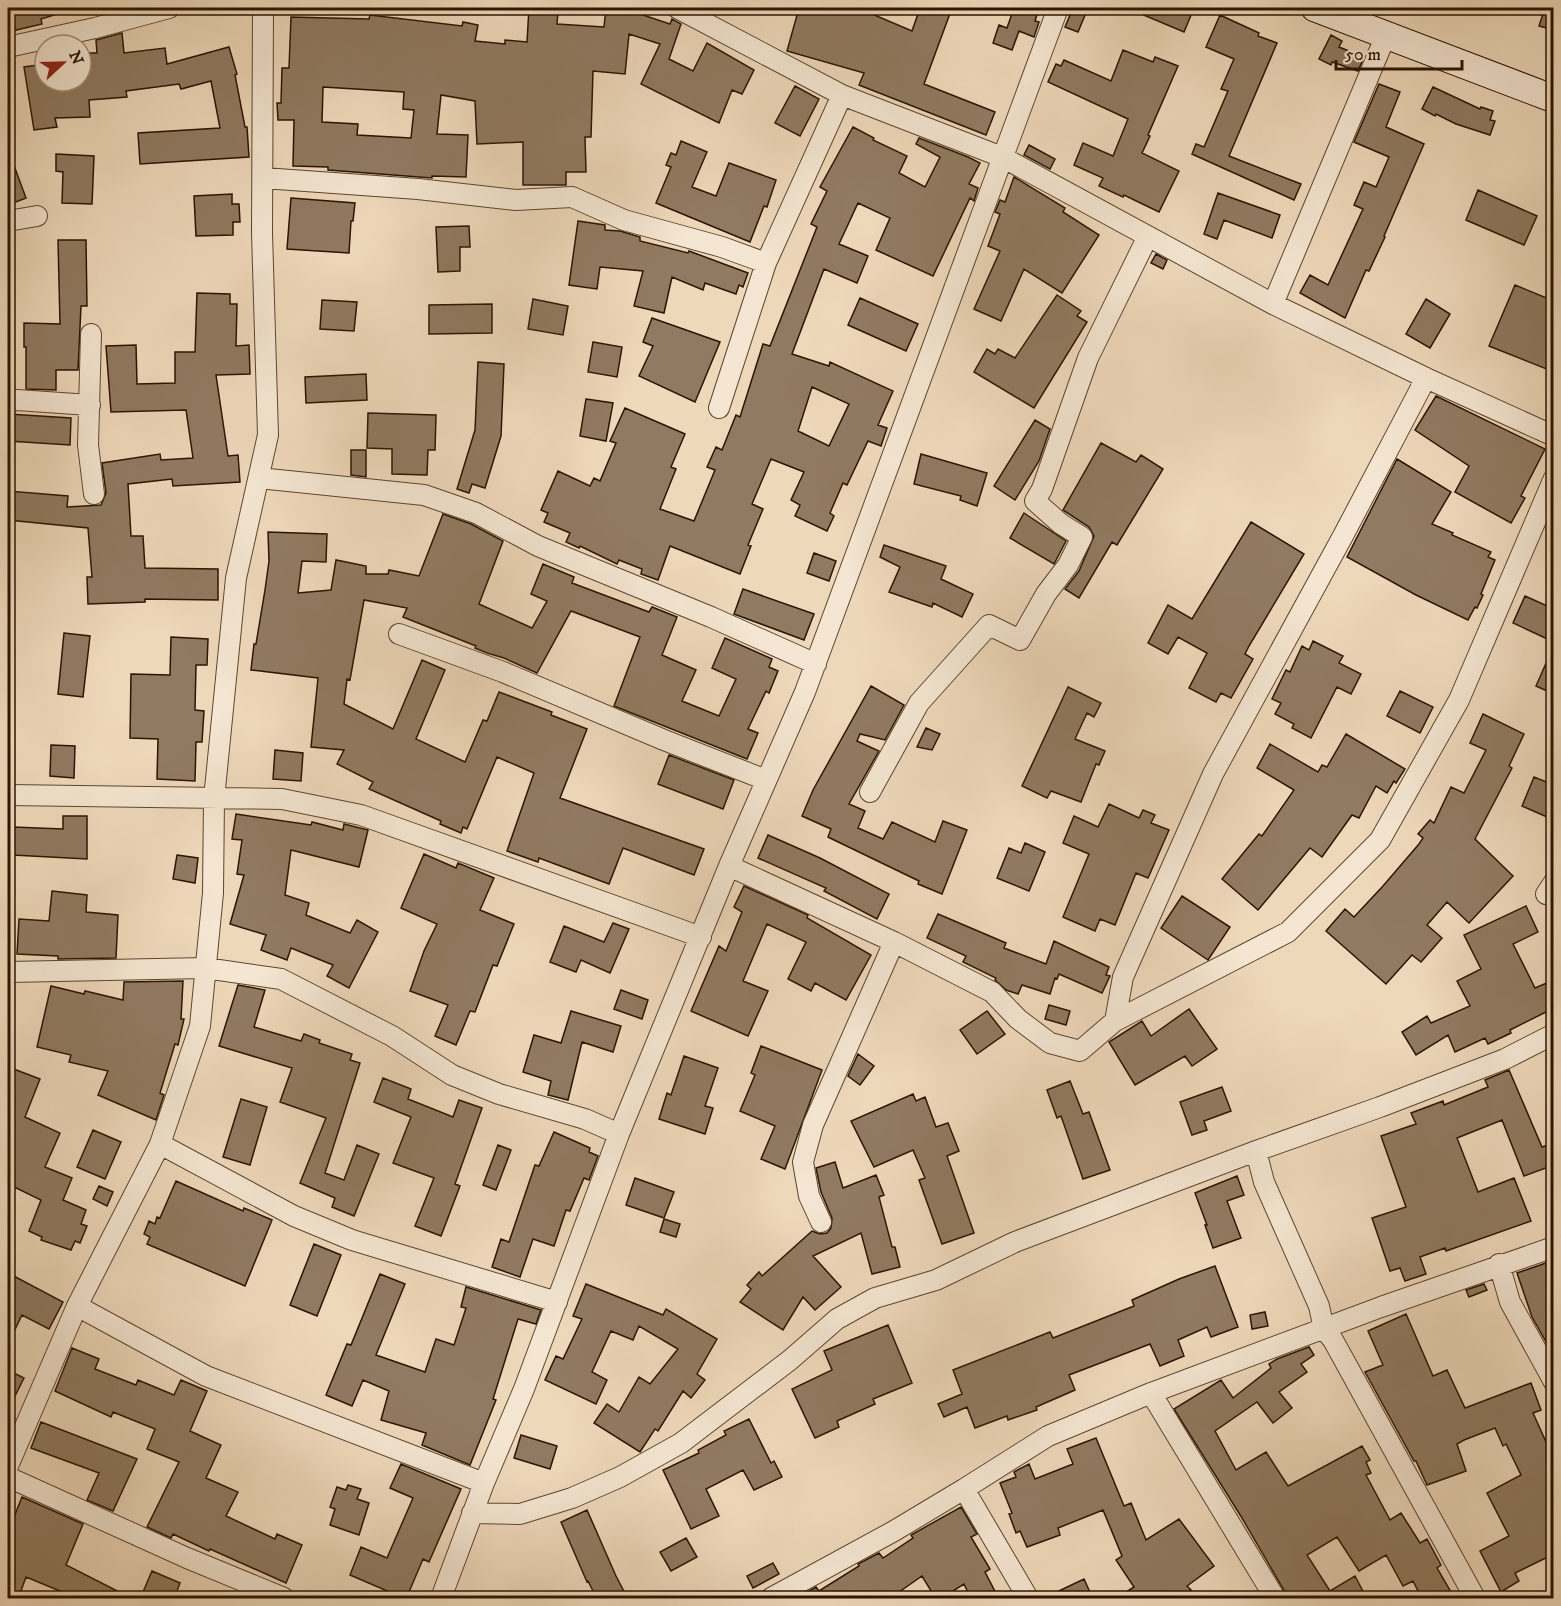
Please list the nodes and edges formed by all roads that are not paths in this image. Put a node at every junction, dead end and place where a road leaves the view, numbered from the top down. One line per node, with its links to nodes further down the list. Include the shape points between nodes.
1 (170, 8): 8 (street)
2 (263, 8): 13 (street)
3 (677, 8): 10 (street)
4 (1058, 8): 12 (street)
5 (1315, 8): 7 (main road)
6 (1357, 8): 9 (main road)
7 (1386, 35): 11 (main road); 18 (street)
8 (8, 47)
9 (1554, 82)
10 (842, 95): 12 (street); 17 (street)
11 (1554, 99)
12 (1002, 157): 16 (street); 29 (street)
13 (262, 178): 17 (street, via 516,200 572,197 624,220); 25 (street, via 268,435)
14 (37, 216): 15 (street)
15 (8, 221)
16 (1148, 236): 18 (street); 31 (street, via 1088,358 1035,501 1082,537 1020,640 989,625 919,703)
17 (766, 263): 23 (street)
18 (1273, 304): 20 (street)
19 (91, 334): 22 (street)
20 (1426, 378): 24 (street); 39 (street, via 1213,774 1124,977)
21 (8, 401): 22 (street)
22 (90, 405): 27 (street, via 88,444)
23 (719, 408)
24 (1554, 436)
25 (259, 478): 29 (street, via 424,495 476,513 538,546); 33 (street, via 236,578)
26 (1554, 478): 39 (street, via 1459,700 1380,840 1288,932)
27 (94, 494)
28 (399, 634): 30 (street, via 503,672)
29 (816, 664): 30 (street)
30 (766, 780): 34 (street)
31 (870, 792)
32 (8, 795): 33 (street)
33 (214, 799): 35 (street, via 282,799 361,815); 37 (street, via 213,893)
34 (729, 866): 35 (street); 36 (street)
35 (701, 937): 41 (street)
36 (894, 942): 39 (street, via 992,992 1018,1019 1050,1043 1080,1051); 44 (street, via 813,1125 803,1162 809,1196)
37 (205, 968): 38 (street); 41 (street, via 281,979 392,1036 452,1075); 42 (street, via 200,1026)
38 (8, 973)
39 (1115, 1021)
40 (1554, 1034): 43 (street, via 1505,1059)
41 (619, 1134): 47 (street)
42 (160, 1144): 47 (street, via 294,1216 352,1240); 48 (street)
43 (1256, 1151): 49 (street, via 1264,1182 1319,1306); 56 (street, via 1015,1242 936,1280 875,1298 837,1319 681,1443 620,1477 572,1498 520,1514)
44 (821, 1222)
45 (1554, 1247): 46 (street)
46 (1498, 1264): 49 (street); 50 (street, via 1510,1302)
47 (556, 1302): 54 (street)
48 (77, 1306): 52 (street); 54 (street, via 206,1376)
49 (1324, 1329): 51 (street); 62 (street)
50 (1554, 1382)
51 (1151, 1393): 55 (street, via 1048,1436); 61 (street)
52 (8, 1466)
53 (8, 1477): 57 (street)
54 (484, 1483): 56 (street)
55 (964, 1489): 59 (street); 60 (street)
56 (472, 1513): 58 (street)
57 (284, 1599)
58 (441, 1599)
59 (771, 1599)
60 (1028, 1599)
61 (1275, 1599)
62 (1475, 1599)

